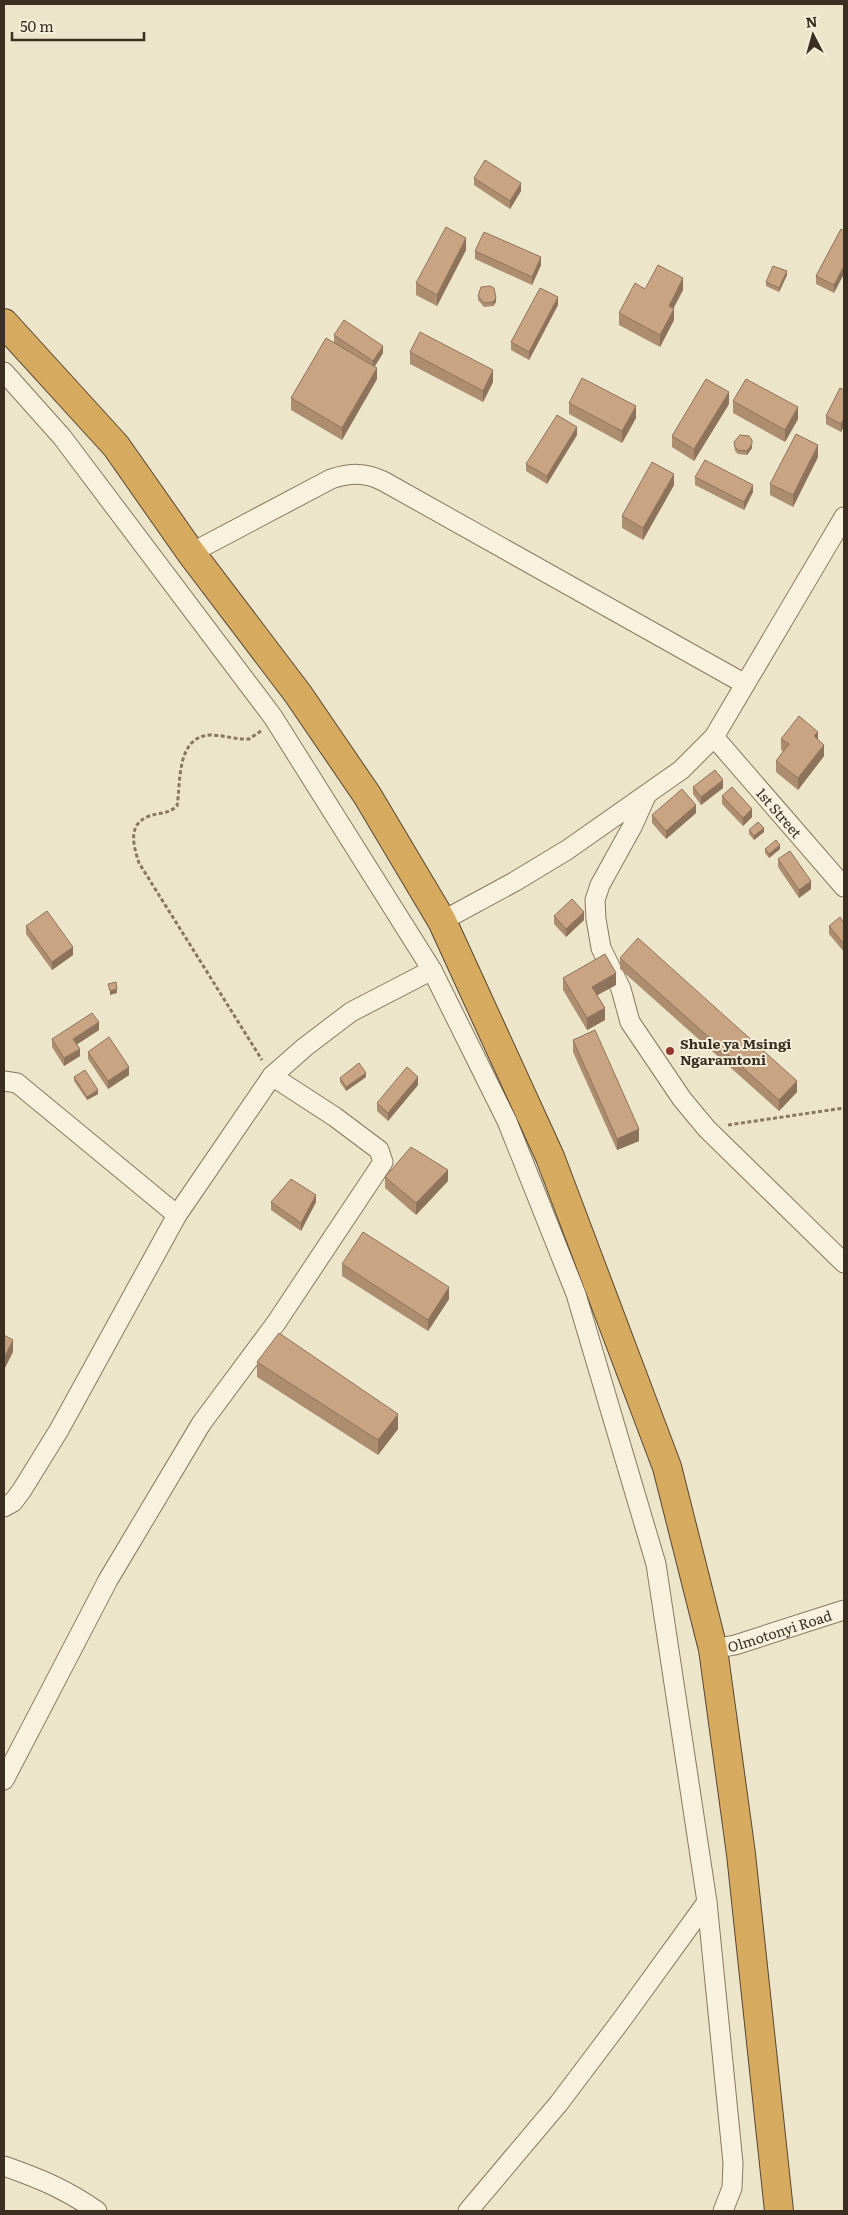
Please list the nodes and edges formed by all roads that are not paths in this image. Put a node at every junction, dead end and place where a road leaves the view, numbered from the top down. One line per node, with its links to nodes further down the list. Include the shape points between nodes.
1 (4, 323): 4 (highway, via 116,446)
2 (4, 372): 10 (street, via 62,437 273,717)
3 (844, 518): 5 (street)
4 (191, 553): 5 (street, via 331,479 363,474 383,481); 9 (highway, via 298,694 367,795)
5 (745, 684): 6 (street)
6 (714, 737): 7 (street, via 681,770); 8 (street, 1st Street)
7 (646, 796): 9 (street, via 514,882); 14 (street, via 600,884 595,900 601,948 621,989 630,1022 682,1100 707,1129)
8 (844, 887)
9 (442, 921): 17 (highway, via 550,1156 664,1458)
10 (432, 970): 11 (street, via 351,1012); 19 (street, via 506,1121 576,1294 656,1564)
11 (272, 1076): 13 (street); 18 (street, via 380,1150 383,1162 276,1323 201,1424 108,1580)
12 (4, 1080): 13 (street, via 17,1083)
13 (177, 1215): 15 (street, via 58,1430 22,1490 13,1502)
14 (844, 1263)
15 (4, 1507)
16 (844, 1610): 17 (street, Olmotonyi Road, via 735,1646)
17 (713, 1649): 24 (highway, via 741,1854)
18 (4, 1780)
19 (706, 1902): 22 (street, via 559,2103); 23 (street, via 733,2163 732,2188)
20 (4, 2166): 21 (street, via 46,2181)
21 (98, 2211)
22 (468, 2211)
23 (723, 2211)
24 (779, 2211)

